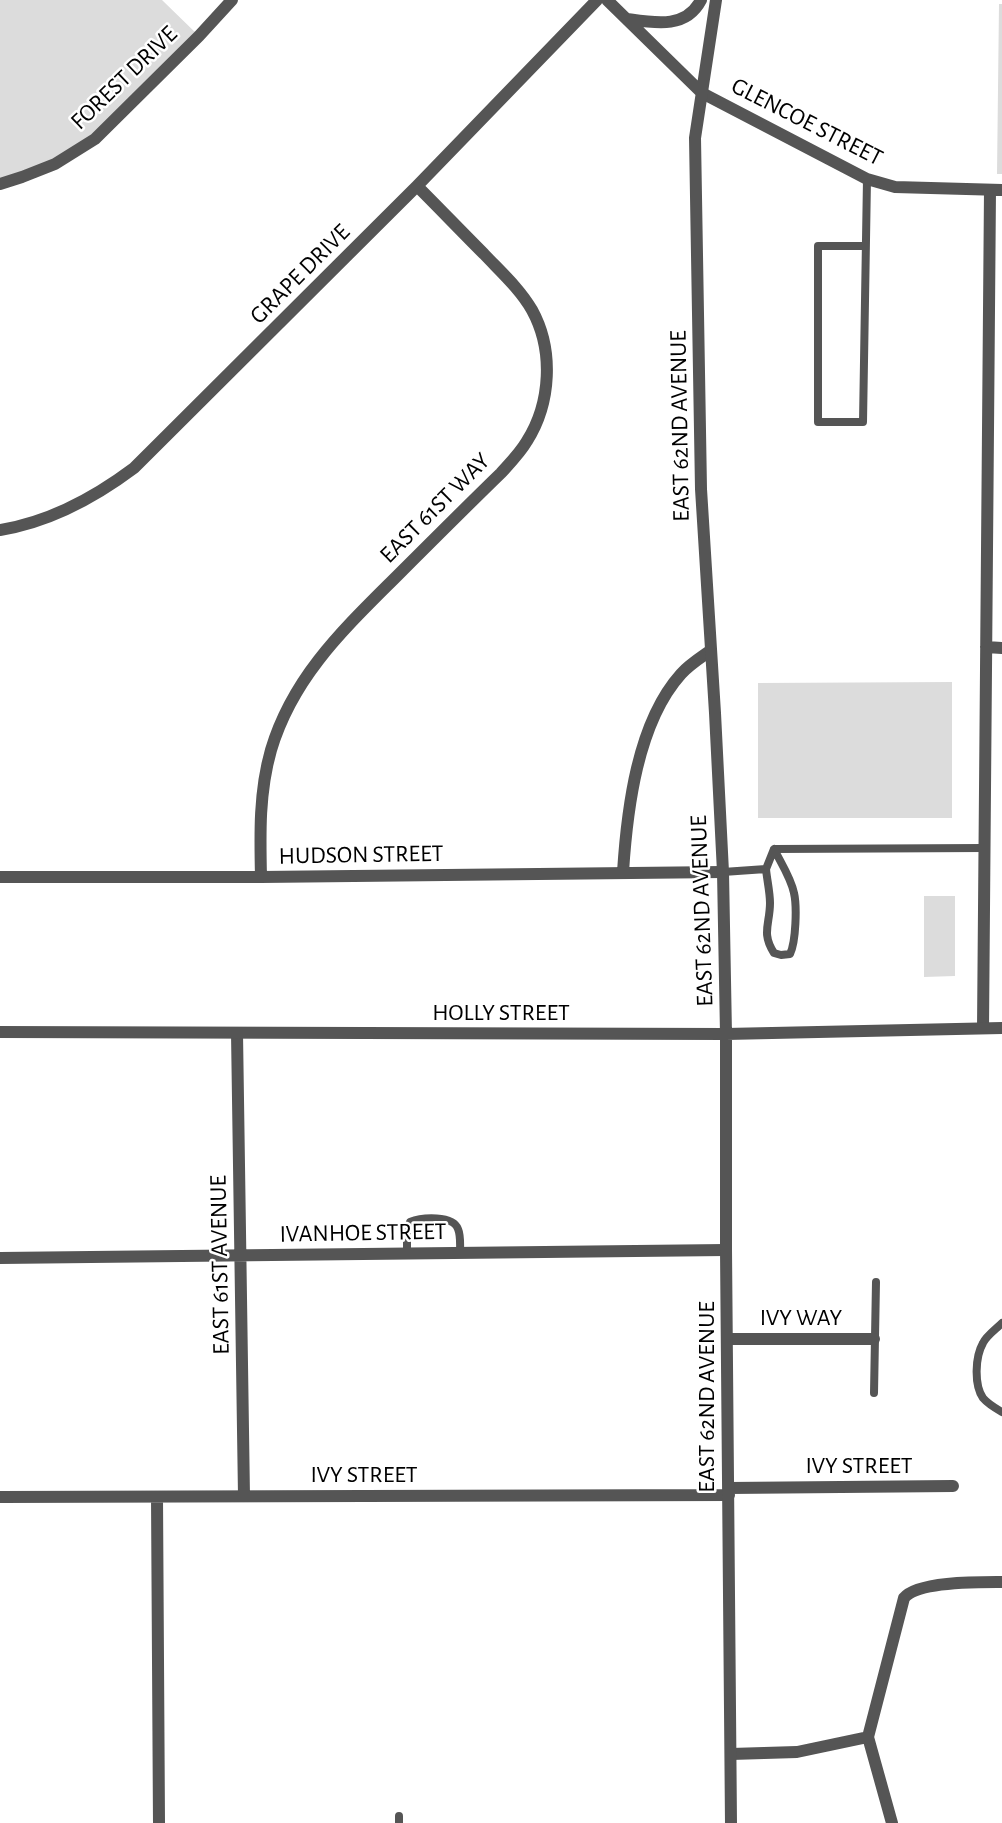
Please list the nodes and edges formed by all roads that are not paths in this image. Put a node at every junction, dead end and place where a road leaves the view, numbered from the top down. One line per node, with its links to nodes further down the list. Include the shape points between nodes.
1 (232, 0): 9 (street, FOREST DRIVE, via 93,140 60,162)
2 (597, 0): 10 (street, GRAPE DRIVE)
3 (607, 0): 6 (street, GLENCOE STREET)
4 (701, 0): 6 (street, via 689,16 678,21)
5 (716, 0): 7 (street, EAST 62ND AVENUE)
6 (627, 19): 7 (street, GLENCOE STREET)
7 (702, 93): 8 (street, GLENCOE STREET); 16 (street, EAST 62ND AVENUE, via 695,162 701,489)
8 (867, 179): 11 (street, GLENCOE STREET, via 895,187); 12 (lane)
9 (0, 184)
10 (417, 186): 13 (street, GRAPE DRIVE, via 134,468 108,487 52,516); 23 (street, EAST 61ST WAY, via 515,285 531,309 545,346 544,400 522,449 344,629 294,695 277,733 263,784)
11 (996, 190): 14 (street)
12 (865, 246): 12 (lane, via 863,422 818,422 818,246)
13 (0, 530)
14 (986, 647): 15 (street); 17 (street)
15 (1002, 648)
16 (710, 651): 20 (street, via 681,674 654,717 633,784); 21 (street, EAST 62ND AVENUE)
17 (984, 848): 18 (lane); 24 (street)
18 (774, 849): 19 (lane); 19 (lane, via 794,892 790,954 774,953 767,943 770,903)
19 (766, 869): 21 (lane)
20 (623, 872): 21 (street, HUDSON STREET); 23 (street, HUDSON STREET)
21 (723, 872): 28 (street, EAST 62ND AVENUE)
22 (0, 877): 23 (street, HUDSON STREET)
23 (261, 877)
24 (983, 1028): 25 (street, HOLLY STREET); 28 (street, HOLLY STREET)
25 (1002, 1028)
26 (0, 1032): 27 (street, HOLLY STREET)
27 (237, 1033): 28 (street, HOLLY STREET); 32 (street, EAST 61ST AVENUE)
28 (726, 1034): 29 (street, EAST 62ND AVENUE)
29 (726, 1250): 31 (street, IVANHOE STREET); 36 (street, EAST 62ND AVENUE)
30 (407, 1253): 31 (street, IVANHOE STREET); 31 (lane, via 407,1231 416,1219 454,1223 459,1230); 32 (street, IVANHOE STREET)
31 (460, 1253)
32 (241, 1255): 33 (street, IVANHOE STREET); 42 (street, EAST 61ST AVENUE)
33 (0, 1258)
34 (876, 1282): 37 (lane)
35 (1002, 1323): 39 (lane, via 983,1342 977,1361 981,1395)
36 (728, 1339): 37 (street, IVY WAY); 41 (street, EAST 62ND AVENUE)
37 (874, 1339): 38 (lane)
38 (874, 1393)
39 (1002, 1412)
40 (953, 1486): 41 (street, IVY STREET)
41 (729, 1492): 42 (street, IVY STREET); 47 (street, EAST 62ND AVENUE)
42 (244, 1496): 44 (street, IVY STREET)
43 (0, 1497): 44 (street, IVY STREET)
44 (157, 1497): 48 (street)
45 (1002, 1582): 46 (street, via 967,1582 908,1592)
46 (868, 1737): 47 (street, via 797,1752); 50 (street)
47 (731, 1754): 49 (street, EAST 62ND AVENUE)
48 (159, 1823)
49 (731, 1823)
50 (891, 1823)

